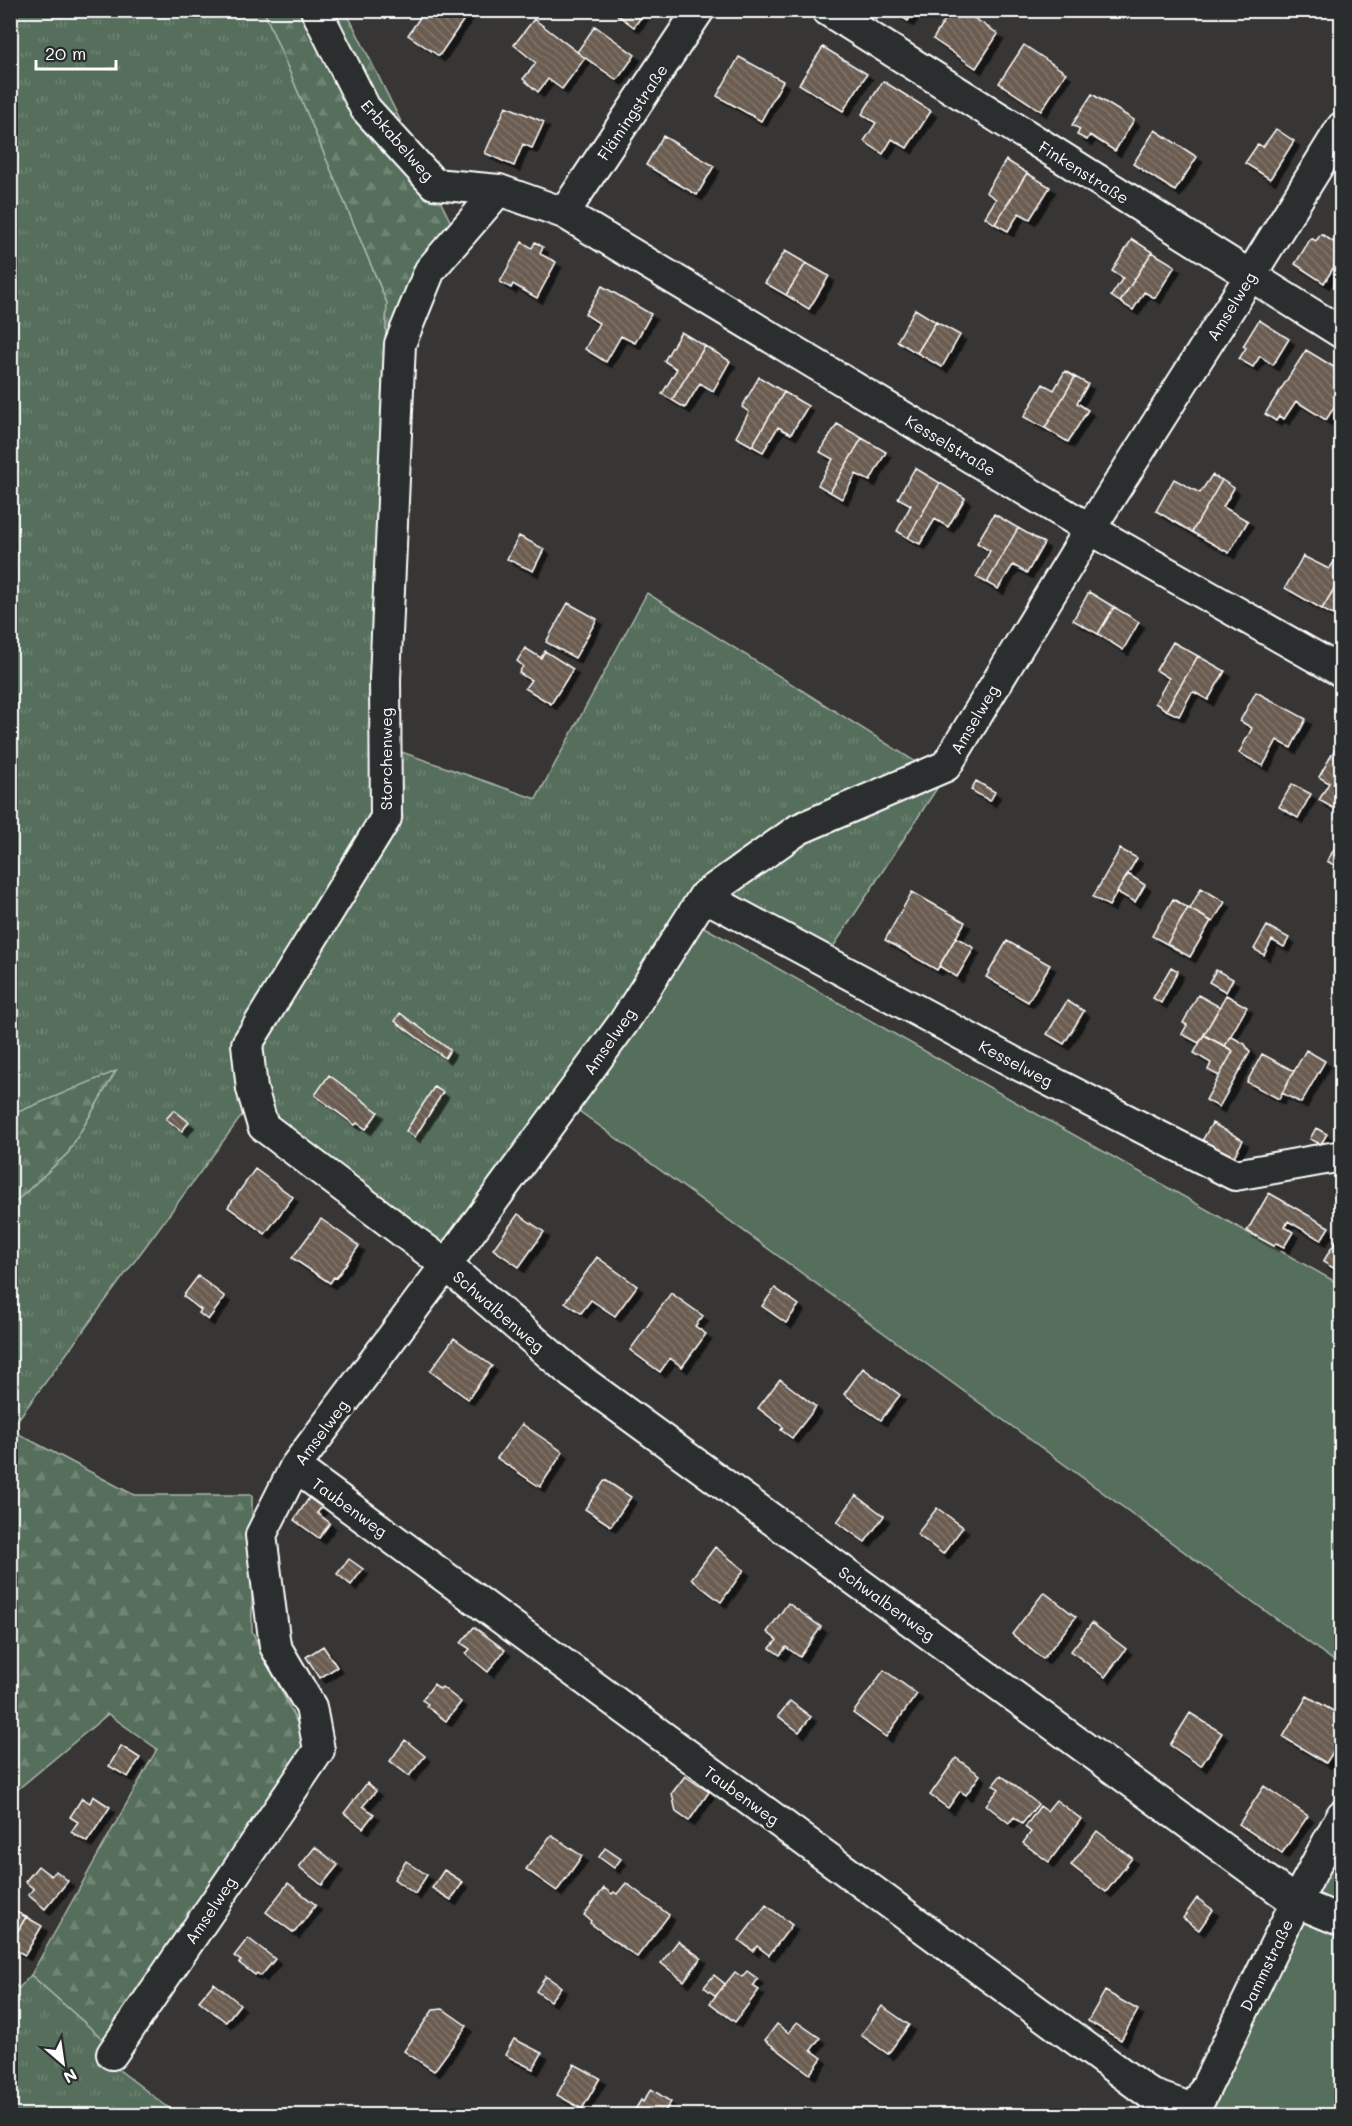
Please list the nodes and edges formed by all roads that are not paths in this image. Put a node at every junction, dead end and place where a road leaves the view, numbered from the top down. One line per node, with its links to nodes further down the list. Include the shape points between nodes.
1 (316, 10): 5 (street, Erbkabelweg, via 365,108 434,184)
2 (699, 10): 6 (street, Flämingstraße)
3 (827, 10): 7 (street, Finkenstraße)
4 (1341, 127): 7 (street, Amselweg)
5 (499, 190): 6 (street, Erbkabelweg); 13 (street, Storchenweg, via 430,270 400,344 385,680 386,818 248,1044 252,1089 263,1126)
6 (564, 213): 9 (street, Kesselstraße)
7 (1250, 276): 8 (street, Finkenstraße); 9 (street, Amselweg)
8 (1341, 333)
9 (1090, 529): 10 (street, Kesselstraße); 11 (street, Amselweg, via 946,766 799,829)
10 (1341, 672)
11 (704, 896): 12 (street, Kesselweg, via 1015,1063 1236,1175); 13 (street, Amselweg, via 624,1022)
12 (1341, 1156)
13 (446, 1265): 14 (street, Amselweg); 16 (street, Schwalbenweg, via 573,1374)
14 (295, 1467): 18 (street, Amselweg, via 261,1535 275,1646 311,1707 319,1750); 19 (street, Taubenweg, via 1150,2094)
15 (1341, 1815): 16 (street, Dammstraße)
16 (1296, 1902): 17 (street, Schwalbenweg); 19 (street, Dammstraße)
17 (1341, 1921)
18 (112, 2054)
19 (1194, 2113)

